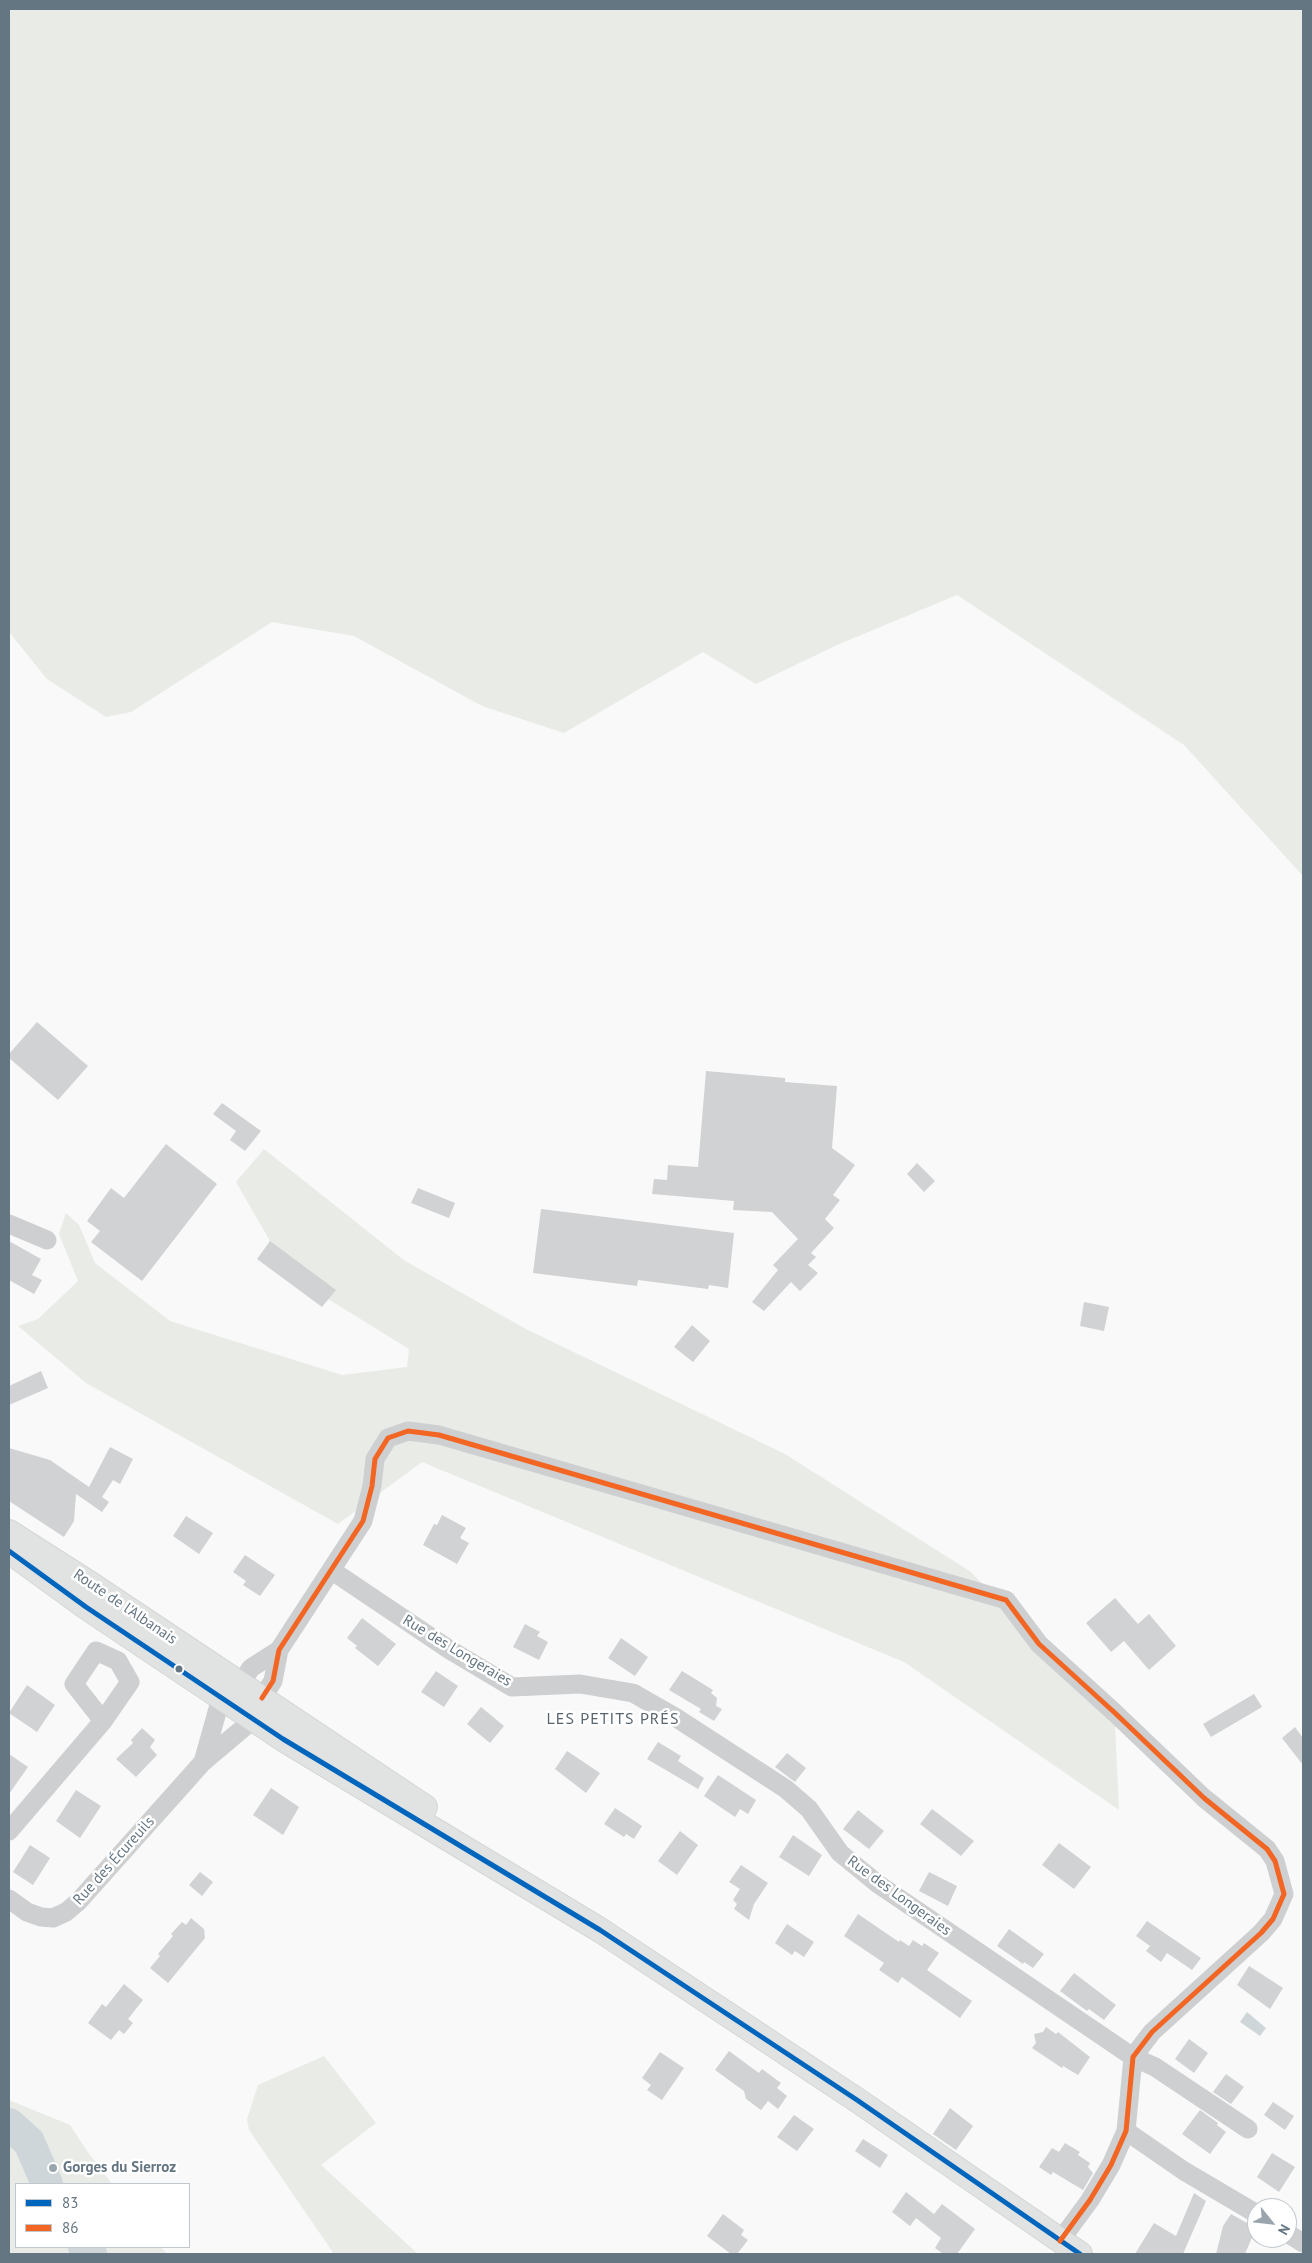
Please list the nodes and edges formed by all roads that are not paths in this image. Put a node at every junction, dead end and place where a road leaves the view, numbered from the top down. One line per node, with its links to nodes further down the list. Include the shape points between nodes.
1 (9, 1224): 2 (street)
2 (47, 1240)
3 (9, 1532): 9 (main road, Route de l'Albanais)
4 (9, 1551): 6 (main road, Route de l'Albanais)
5 (331, 1570): 7 (street); 15 (street, Rue des Longeraies, via 450,1650 512,1687 580,1684 632,1693 675,1717 786,1789 809,1809 840,1854 878,1884); 15 (street, via 363,1521 375,1459 388,1438 408,1432 439,1435 1006,1600 1039,1644 1204,1798 1267,1850 1280,1875 1284,1894 1273,1919 1152,2032)
6 (141, 1645): 8 (main road, Route de l'Albanais); 9 (street, via 170,1654)
7 (279, 1650): 9 (street, via 273,1680); 9 (street, via 251,1668)
8 (221, 1698): 9 (main road, Route de l'Albanais); 11 (street, Rue des Écureuils)
9 (248, 1702): 11 (street, Rue des Écureuils); 14 (main road, Route de l'Albanais, via 475,1855); 14 (main road, via 346,1754 522,1872)
10 (103, 1721): 12 (street)
11 (203, 1762): 13 (street, Rue des Écureuils, via 66,1912 54,1918 41,1917 27,1912)
12 (9, 1831)
13 (9, 1899)
14 (600, 1930): 19 (main road, Route de l'Albanais, via 857,2100)
15 (1133, 2057): 16 (street, Rue des Longeraies, via 1155,2067); 17 (street)
16 (1248, 2129)
17 (1126, 2131): 18 (street, via 1184,2171); 19 (street, via 1090,2200)
18 (1247, 2208)
19 (1060, 2241): 20 (main road, Route de l'Albanais)
20 (1080, 2254)

